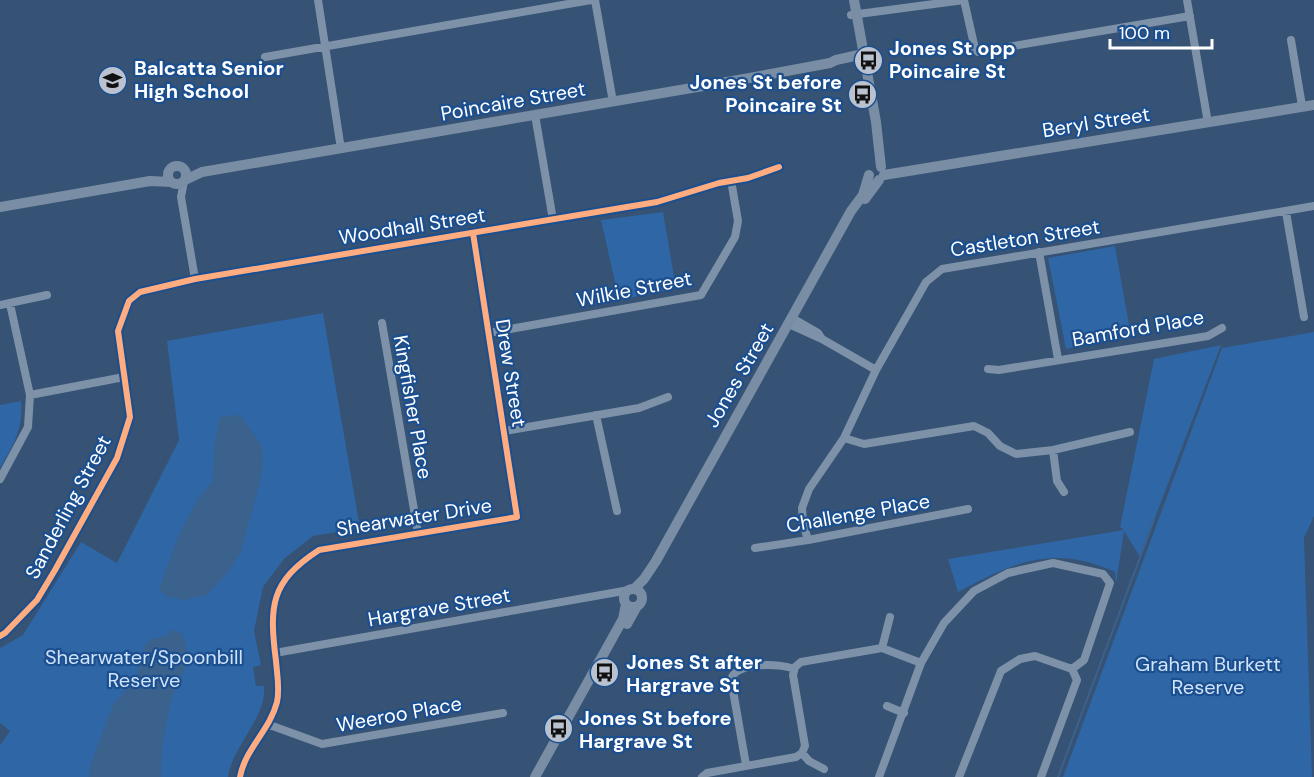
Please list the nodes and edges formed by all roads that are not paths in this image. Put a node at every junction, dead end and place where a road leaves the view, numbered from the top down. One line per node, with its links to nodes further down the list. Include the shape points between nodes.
1 (318, 0): 11 (street)
2 (593, 0): 7 (street); 14 (street)
3 (848, 0): 9 (street)
4 (854, 0): 9 (street)
5 (964, 0): 8 (street, via 978,52); 9 (street)
6 (1187, 0): 8 (street)
7 (536, 4): 11 (street)
8 (1190, 16): 18 (street)
9 (854, 18): 13 (street)
10 (1291, 40): 16 (street)
11 (325, 46): 12 (street); 19 (street)
12 (265, 57)
13 (861, 57): 14 (street, Poincaire Street); 21 (street, via 876,122)
14 (613, 102): 17 (street, Poincaire Street)
15 (1314, 105): 16 (street, Beryl Street)
16 (1302, 106): 18 (street, Beryl Street)
17 (535, 115): 19 (street, Poincaire Street); 28 (street)
18 (1208, 123): 21 (street, Beryl Street)
19 (341, 149): 22 (street, Poincaire Street)
20 (779, 167): 23 (street, Woodhall Street)
21 (877, 172): 37 (street, Jones Street)
22 (179, 179): 24 (street, Poincaire Street); 24 (street, Poincaire Street, via 168,176 171,170); 31 (street)
23 (731, 180): 28 (street, Woodhall Street, via 657,202); 39 (street, Wilkie Street, via 738,221 735,237 701,295)
24 (150, 181): 26 (street, Poincaire Street)
25 (1314, 206): 27 (street, Castleton Street)
26 (0, 207)
27 (1286, 212): 30 (street, Castleton Street); 35 (street)
28 (553, 220): 29 (street, Woodhall Street)
29 (473, 233): 31 (street, Woodhall Street); 39 (street, Drew Street)
30 (1039, 252): 40 (street, Bamford Place); 42 (street, Castleton Street, via 942,269 926,282)
31 (195, 279): 43 (street, Woodhall Street, via 140,292 129,301 118,331)
32 (47, 295): 33 (street)
33 (10, 304): 34 (street); 44 (street)
34 (0, 305)
35 (1304, 316)
36 (382, 323): 56 (street, Kingfisher Place)
37 (792, 323): 42 (street, via 818,333); 59 (street, Jones Street)
38 (1222, 328): 40 (street, Bamford Place, via 1208,336)
39 (488, 333): 47 (street, Drew Street)
40 (1058, 359): 41 (street, Bamford Place)
41 (988, 369)
42 (876, 370): 49 (street, Castleton Street)
43 (124, 377): 44 (street); 64 (street, Sanderling Street, via 130,417 117,458 37,600)
44 (30, 395): 51 (street, via 28,427)
45 (668, 397): 46 (street, via 639,408)
46 (597, 416): 47 (street); 54 (street)
47 (504, 431): 55 (street, Drew Street)
48 (1130, 432): 50 (street)
49 (844, 438): 50 (street, via 864,444 974,426 1016,454); 57 (street, Castleton Street, via 809,489 802,508)
50 (1053, 450): 52 (street, via 1057,481)
51 (0, 478)
52 (1064, 492)
53 (968, 509): 57 (street, Challenge Place)
54 (617, 511)
55 (517, 517): 56 (street, Shearwater Drive)
56 (418, 533): 66 (street, Shearwater Drive, via 319,550 301,561 279,590 272,610)
57 (808, 540): 58 (street, Challenge Place)
58 (755, 548)
59 (635, 590): 60 (street, Hargrave Street); 61 (street, Jones Street, via 624,596); 62 (street, Jones Street, via 642,602)
60 (610, 594): 61 (street); 66 (street, Hargrave Street)
61 (625, 602): 62 (street); 78 (street, Jones Street, via 623,619)
62 (637, 606): 79 (street, Jones Street)
63 (890, 617): 65 (street)
64 (0, 636)
65 (882, 648): 67 (street); 68 (street, via 801,662)
66 (274, 653): 73 (street, Shearwater Drive, via 278,692)
67 (921, 663): 69 (street, via 944,622 974,591 1008,573 1053,563 1103,574 1110,583 1084,660); 72 (street)
68 (794, 669): 74 (street, via 805,746); 75 (street, via 768,664 733,673)
69 (1072, 669): 82 (street, via 1035,656 1001,670); 83 (street, via 1077,680)
70 (888, 706): 72 (street)
71 (503, 712): 73 (street, Weeroo Place, via 322,744)
72 (904, 713): 81 (street)
73 (267, 724): 77 (street, Shearwater Drive)
74 (802, 753): 75 (street); 76 (street, via 808,762)
75 (746, 765): 80 (street)
76 (824, 769)
77 (240, 777)
78 (535, 777)
79 (541, 777)
80 (702, 777)
81 (879, 777)
82 (959, 777)
83 (1041, 777)

